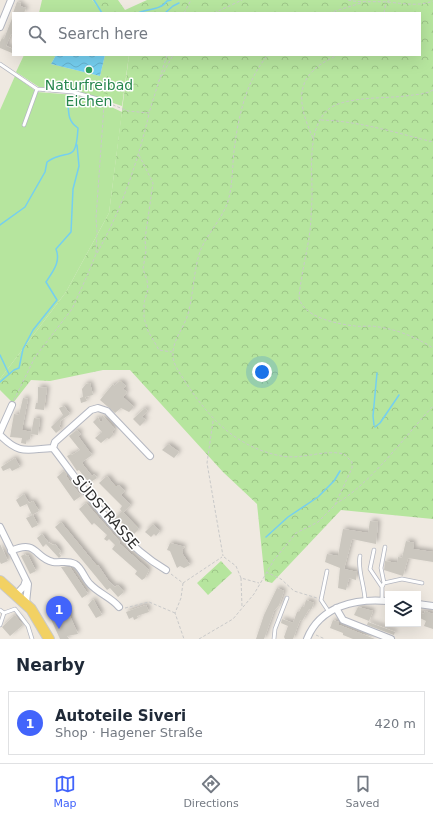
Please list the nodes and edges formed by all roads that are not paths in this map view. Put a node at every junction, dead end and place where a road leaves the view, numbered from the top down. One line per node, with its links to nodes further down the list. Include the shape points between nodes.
1 (11, 0): 2 (street)
2 (0, 27)
3 (0, 64): 4 (lane)
4 (37, 89): 5 (lane, via 74,92); 6 (lane)
5 (105, 101)
6 (24, 125)
7 (12, 405): 8 (street)
8 (0, 434): 9 (street, via 8,443 25,450)
9 (52, 448): 10 (street, via 55,442 91,410 98,408 107,411); 16 (street, SÜDSTRASSE, via 122,535 138,551)
10 (150, 456)
11 (0, 527): 14 (street)
12 (385, 547): 20 (lane, via 381,568)
13 (374, 550): 22 (lane, via 370,569)
14 (11, 551): 18 (street); 30 (street, via 33,548 54,562 76,565 90,584)
15 (360, 556): 26 (lane, via 359,566)
16 (166, 570)
17 (327, 571): 33 (lane, via 321,600)
18 (26, 580): 23 (street); 27 (street)
19 (0, 581): 23 (main road)
20 (384, 583): 21 (lane, via 402,579); 22 (lane)
21 (422, 583)
22 (382, 587): 25 (lane)
23 (16, 595): 27 (main road)
24 (287, 598): 39 (lane)
25 (385, 600): 26 (street)
26 (365, 601): 31 (street)
27 (26, 603): 38 (main road)
28 (421, 604): 29 (street)
29 (433, 606)
30 (119, 607)
31 (336, 608): 33 (street); 40 (street, via 343,620)
32 (0, 610): 34 (lane)
33 (329, 612): 36 (street, via 315,624)
34 (4, 613): 35 (lane); 37 (lane, via 15,610 28,626)
35 (0, 625)
36 (309, 636)
37 (32, 639)
38 (49, 639)
39 (274, 639)
40 (391, 639)

